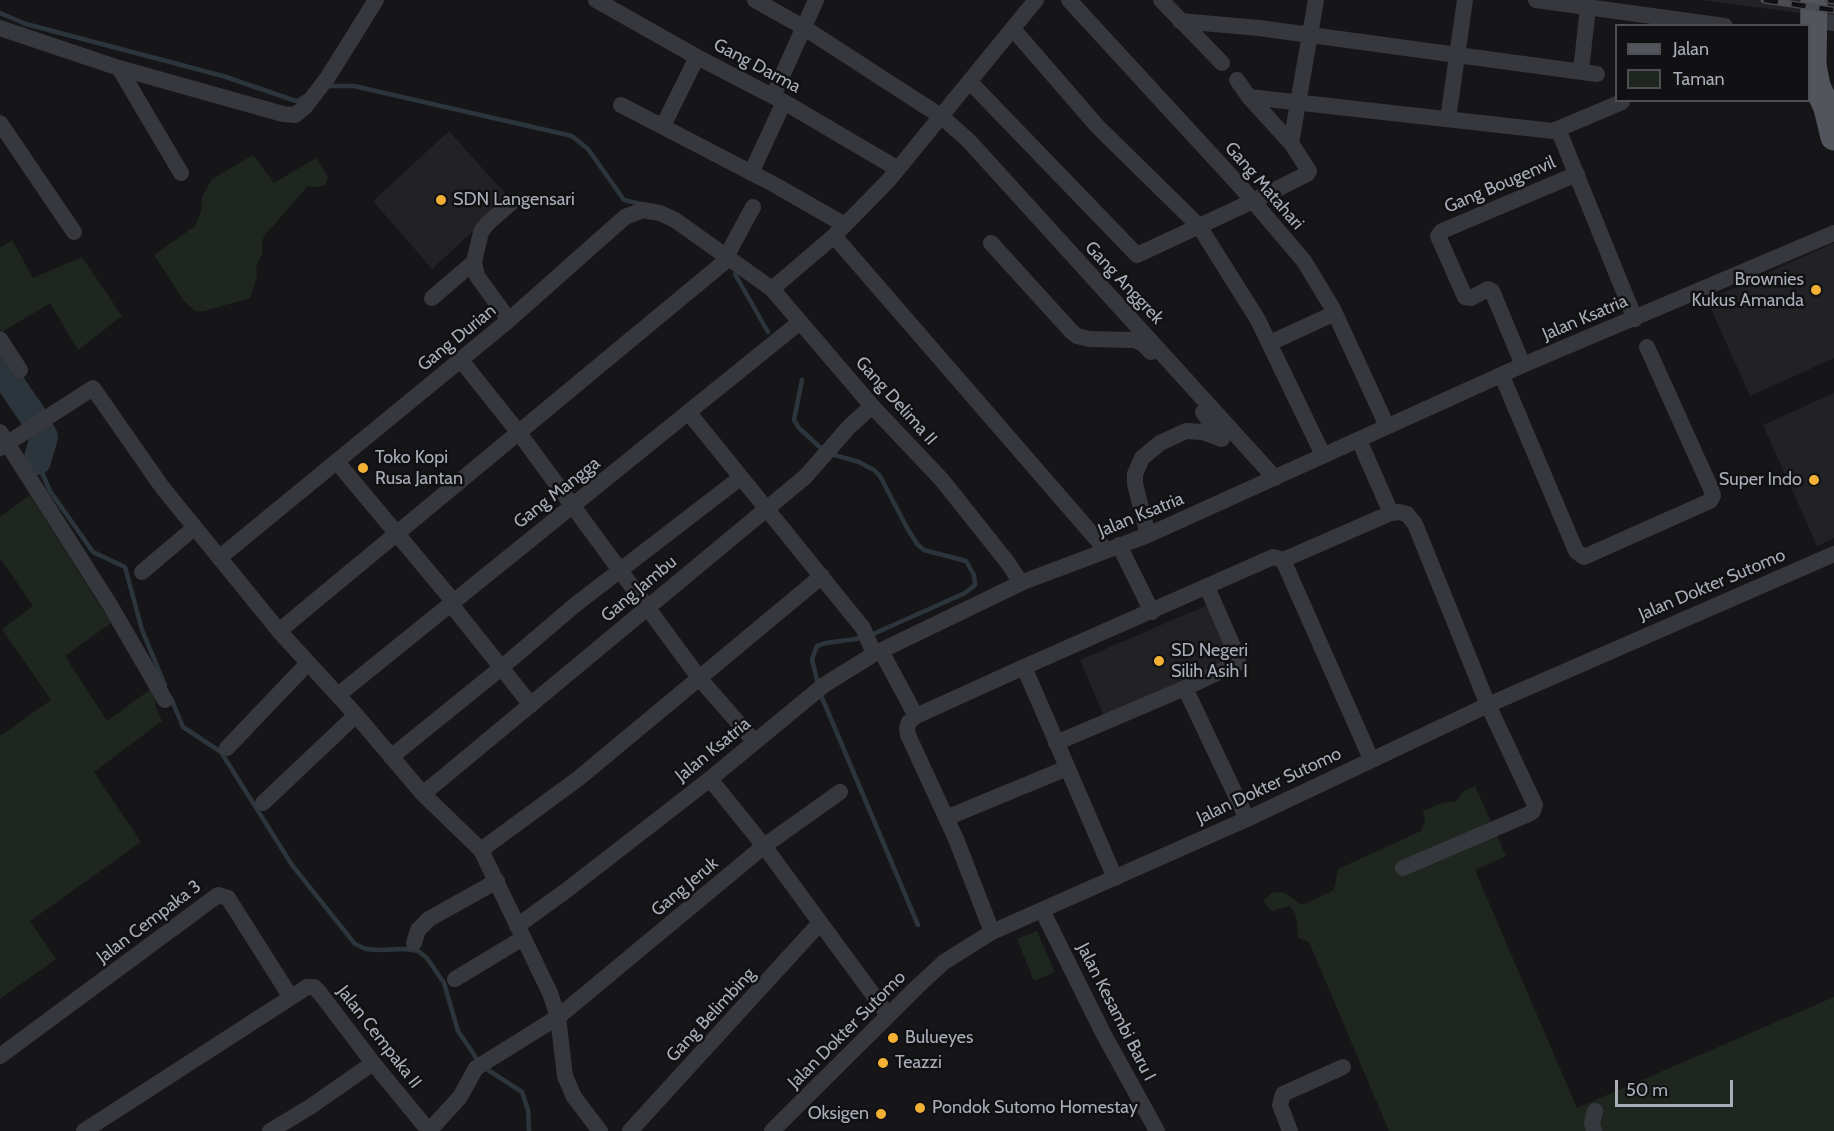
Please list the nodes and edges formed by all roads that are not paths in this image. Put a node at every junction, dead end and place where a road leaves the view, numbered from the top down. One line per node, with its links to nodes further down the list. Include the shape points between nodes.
1 (376, 0): 22 (street, via 322,85 295,115)
2 (596, 0): 20 (street, Gang Darma)
3 (755, 0): 15 (street, Gang Anggrek)
4 (816, 0): 15 (street)
5 (1036, 0): 17 (street)
6 (1069, 0): 41 (street, Gang Matahari)
7 (1161, 0): 13 (street)
8 (1316, 0): 18 (street)
9 (1465, 0): 19 (street)
10 (1536, 0): 11 (street)
11 (1588, 7): 14 (street); 19 (street, via 1589,72)
12 (1821, 20): 35 (main road, via 1813,65)
13 (1180, 21): 18 (street); 21 (street)
14 (1711, 24)
15 (803, 27): 26 (street); 30 (street, Gang Anggrek)
16 (0, 28): 22 (street)
17 (1013, 29): 24 (street); 44 (street, via 1098,127)
18 (1308, 35): 19 (street); 27 (street)
19 (1457, 55): 31 (street)
20 (697, 57): 26 (street, Gang Darma); 33 (street)
21 (1222, 63)
22 (119, 68): 39 (street)
23 (1237, 80): 25 (street)
24 (970, 82): 30 (street); 44 (street, via 1134,254)
25 (1249, 97): 27 (street); 36 (street)
26 (779, 99): 37 (street, Gang Darma); 38 (street)
27 (1297, 102): 31 (street); 36 (street)
28 (1622, 102): 34 (street)
29 (621, 105): 33 (street)
30 (942, 117): 37 (street); 74 (street, Gang Anggrek, via 977,150)
31 (1448, 119): 34 (street)
32 (0, 123): 46 (street)
33 (663, 126): 38 (street)
34 (1558, 129): 40 (street)
35 (1834, 137)
36 (1291, 143): 41 (street, via 1308,168 1307,174)
37 (898, 169): 45 (street)
38 (752, 172): 45 (street)
39 (181, 173)
40 (1577, 174): 54 (street); 61 (street, Gang Bougenvil, via 1438,236 1464,297 1492,291)
41 (1253, 201): 44 (street); 53 (street, Gang Matahari, via 1304,261)
42 (512, 202): 50 (street, via 482,232)
43 (753, 207): 49 (street)
44 (1199, 226): 58 (street)
45 (839, 230): 51 (street); 81 (street)
46 (74, 232)
47 (1834, 233): 54 (street, Jalan Ksatria)
48 (991, 243): 68 (street, via 1077,336 1142,342 1194,399)
49 (727, 258): 51 (street, Gang Delima II); 55 (street, Gang Durian, via 675,220 643,210 633,212); 67 (street)
50 (474, 262): 52 (street); 55 (street, via 477,276)
51 (772, 289): 56 (street, Gang Delima II)
52 (432, 298)
53 (1335, 313): 58 (street); 66 (street, Gang Matahari)
54 (1635, 319): 61 (street, Jalan Ksatria)
55 (509, 320): 60 (street, Gang Durian)
56 (800, 322): 64 (street, Gang Delima II); 65 (street, Gang Mangga)
57 (0, 339): 62 (street)
58 (1270, 343): 71 (street)
59 (1647, 347): 63 (street, via 1713,496 1710,501 1584,557 1576,551)
60 (460, 359): 67 (street); 72 (street, Gang Durian)
61 (1523, 365): 63 (street, Jalan Ksatria)
62 (20, 370)
63 (1502, 376): 66 (street, Jalan Ksatria)
64 (872, 406): 76 (street, Gang Jambu, via 805,477); 88 (street, Gang Delima II, via 942,480)
65 (689, 413): 73 (street); 75 (street, Gang Mangga)
66 (1386, 426): 69 (street, Jalan Ksatria)
67 (519, 433): 75 (street); 79 (street)
68 (1221, 439): 74 (street); 80 (street, via 1203,432 1186,432 1160,443 1142,458 1135,484)
69 (1359, 440): 71 (street, Jalan Ksatria); 77 (street)
70 (2, 441): 78 (street, via 39,423 93,388); 101 (street, via 110,605)
71 (1323, 455): 74 (street, Jalan Ksatria)
72 (337, 462): 79 (street); 83 (street, Gang Durian)
73 (740, 478): 76 (street); 85 (street)
74 (1270, 480): 80 (street, Jalan Ksatria)
75 (573, 505): 85 (street); 90 (street, Gang Mangga)
76 (766, 508): 87 (street); 91 (street, Gang Jambu)
77 (1391, 513): 84 (street); 103 (street, via 1403,513 1413,520)
78 (194, 528): 83 (street); 86 (street)
79 (397, 534): 90 (street); 93 (street)
80 (1148, 535): 81 (street, Jalan Ksatria)
81 (1113, 548): 88 (street, Jalan Ksatria); 92 (street)
82 (1834, 554): 103 (street, Jalan Dokter Sutomo)
83 (219, 558): 93 (street)
84 (1283, 560): 89 (street, via 1272,557); 110 (street)
85 (620, 570): 91 (street); 97 (street)
86 (142, 572)
87 (822, 576): 94 (street); 98 (street)
88 (1021, 583): 94 (street, Jalan Ksatria)
89 (1207, 587): 92 (street); 99 (street, via 1239,661)
90 (452, 602): 97 (street); 100 (street, Gang Mangga)
91 (647, 608): 98 (street); 102 (street, Gang Jambu)
92 (1152, 612): 96 (street)
93 (279, 631): 95 (street)
94 (872, 644): 105 (street); 106 (street, Jalan Ksatria)
95 (308, 663): 100 (street); 108 (street)
96 (1024, 667): 105 (street); 107 (street)
97 (501, 668): 102 (street); 109 (street)
98 (700, 679): 106 (street); 119 (street, via 579,778)
99 (1185, 688): 107 (street); 117 (street)
100 (338, 695): 104 (street)
101 (165, 700)
102 (531, 705): 114 (street, Gang Jambu)
103 (1488, 705): 110 (street, Jalan Dokter Sutomo); 120 (street, via 1535,808)
104 (356, 715): 109 (street); 115 (street)
105 (916, 716): 116 (street, via 909,722 908,735)
106 (755, 742): 112 (street, Jalan Ksatria)
107 (1056, 743): 111 (street)
108 (227, 748)
109 (391, 757): 114 (street)
110 (1371, 759): 117 (street, Jalan Dokter Sutomo)
111 (1067, 768): 116 (street); 121 (street)
112 (710, 779): 118 (street); 125 (street, Jalan Ksatria, via 567,890)
113 (840, 792): 118 (street, Gang Jeruk)
114 (423, 794): 119 (street)
115 (262, 803)
116 (946, 818): 126 (street)
117 (1247, 819): 121 (street, Jalan Dokter Sutomo)
118 (764, 846): 124 (street); 131 (street, Gang Jeruk)
119 (481, 850): 122 (street)
120 (1404, 868)
121 (1115, 878): 123 (street, Jalan Dokter Sutomo)
122 (497, 881): 125 (street); 127 (street, via 429,919 418,930)
123 (1042, 910): 126 (street, Jalan Dokter Sutomo); 142 (street, Jalan Kesambi Baru I, via 1102,1033)
124 (819, 924): 130 (street); 140 (street, Gang Belimbing)
125 (520, 932): 128 (street, Jalan Ksatria); 131 (street)
126 (992, 932): 130 (street, Jalan Dokter Sutomo, via 944,962)
127 (414, 943)
128 (455, 980)
129 (290, 996): 132 (street, Jalan Cempaka 3, via 228,898 218,895); 133 (street, Jalan Cempaka II, via 314,987); 136 (street)
130 (888, 1014): 141 (street, Jalan Dokter Sutomo)
131 (558, 1017): 138 (street, Gang Jeruk, via 483,1064); 139 (street, via 565,1077 574,1097)
132 (0, 1056)
133 (373, 1063): 137 (street); 138 (street, Jalan Cempaka II)
134 (1343, 1067): 143 (street, via 1283,1094 1280,1106)
135 (1595, 1111): 144 (street)
136 (84, 1131)
137 (270, 1131)
138 (429, 1131)
139 (600, 1131)
140 (630, 1131)
141 (772, 1131)
142 (1157, 1131)
143 (1290, 1131)
144 (1594, 1131)

